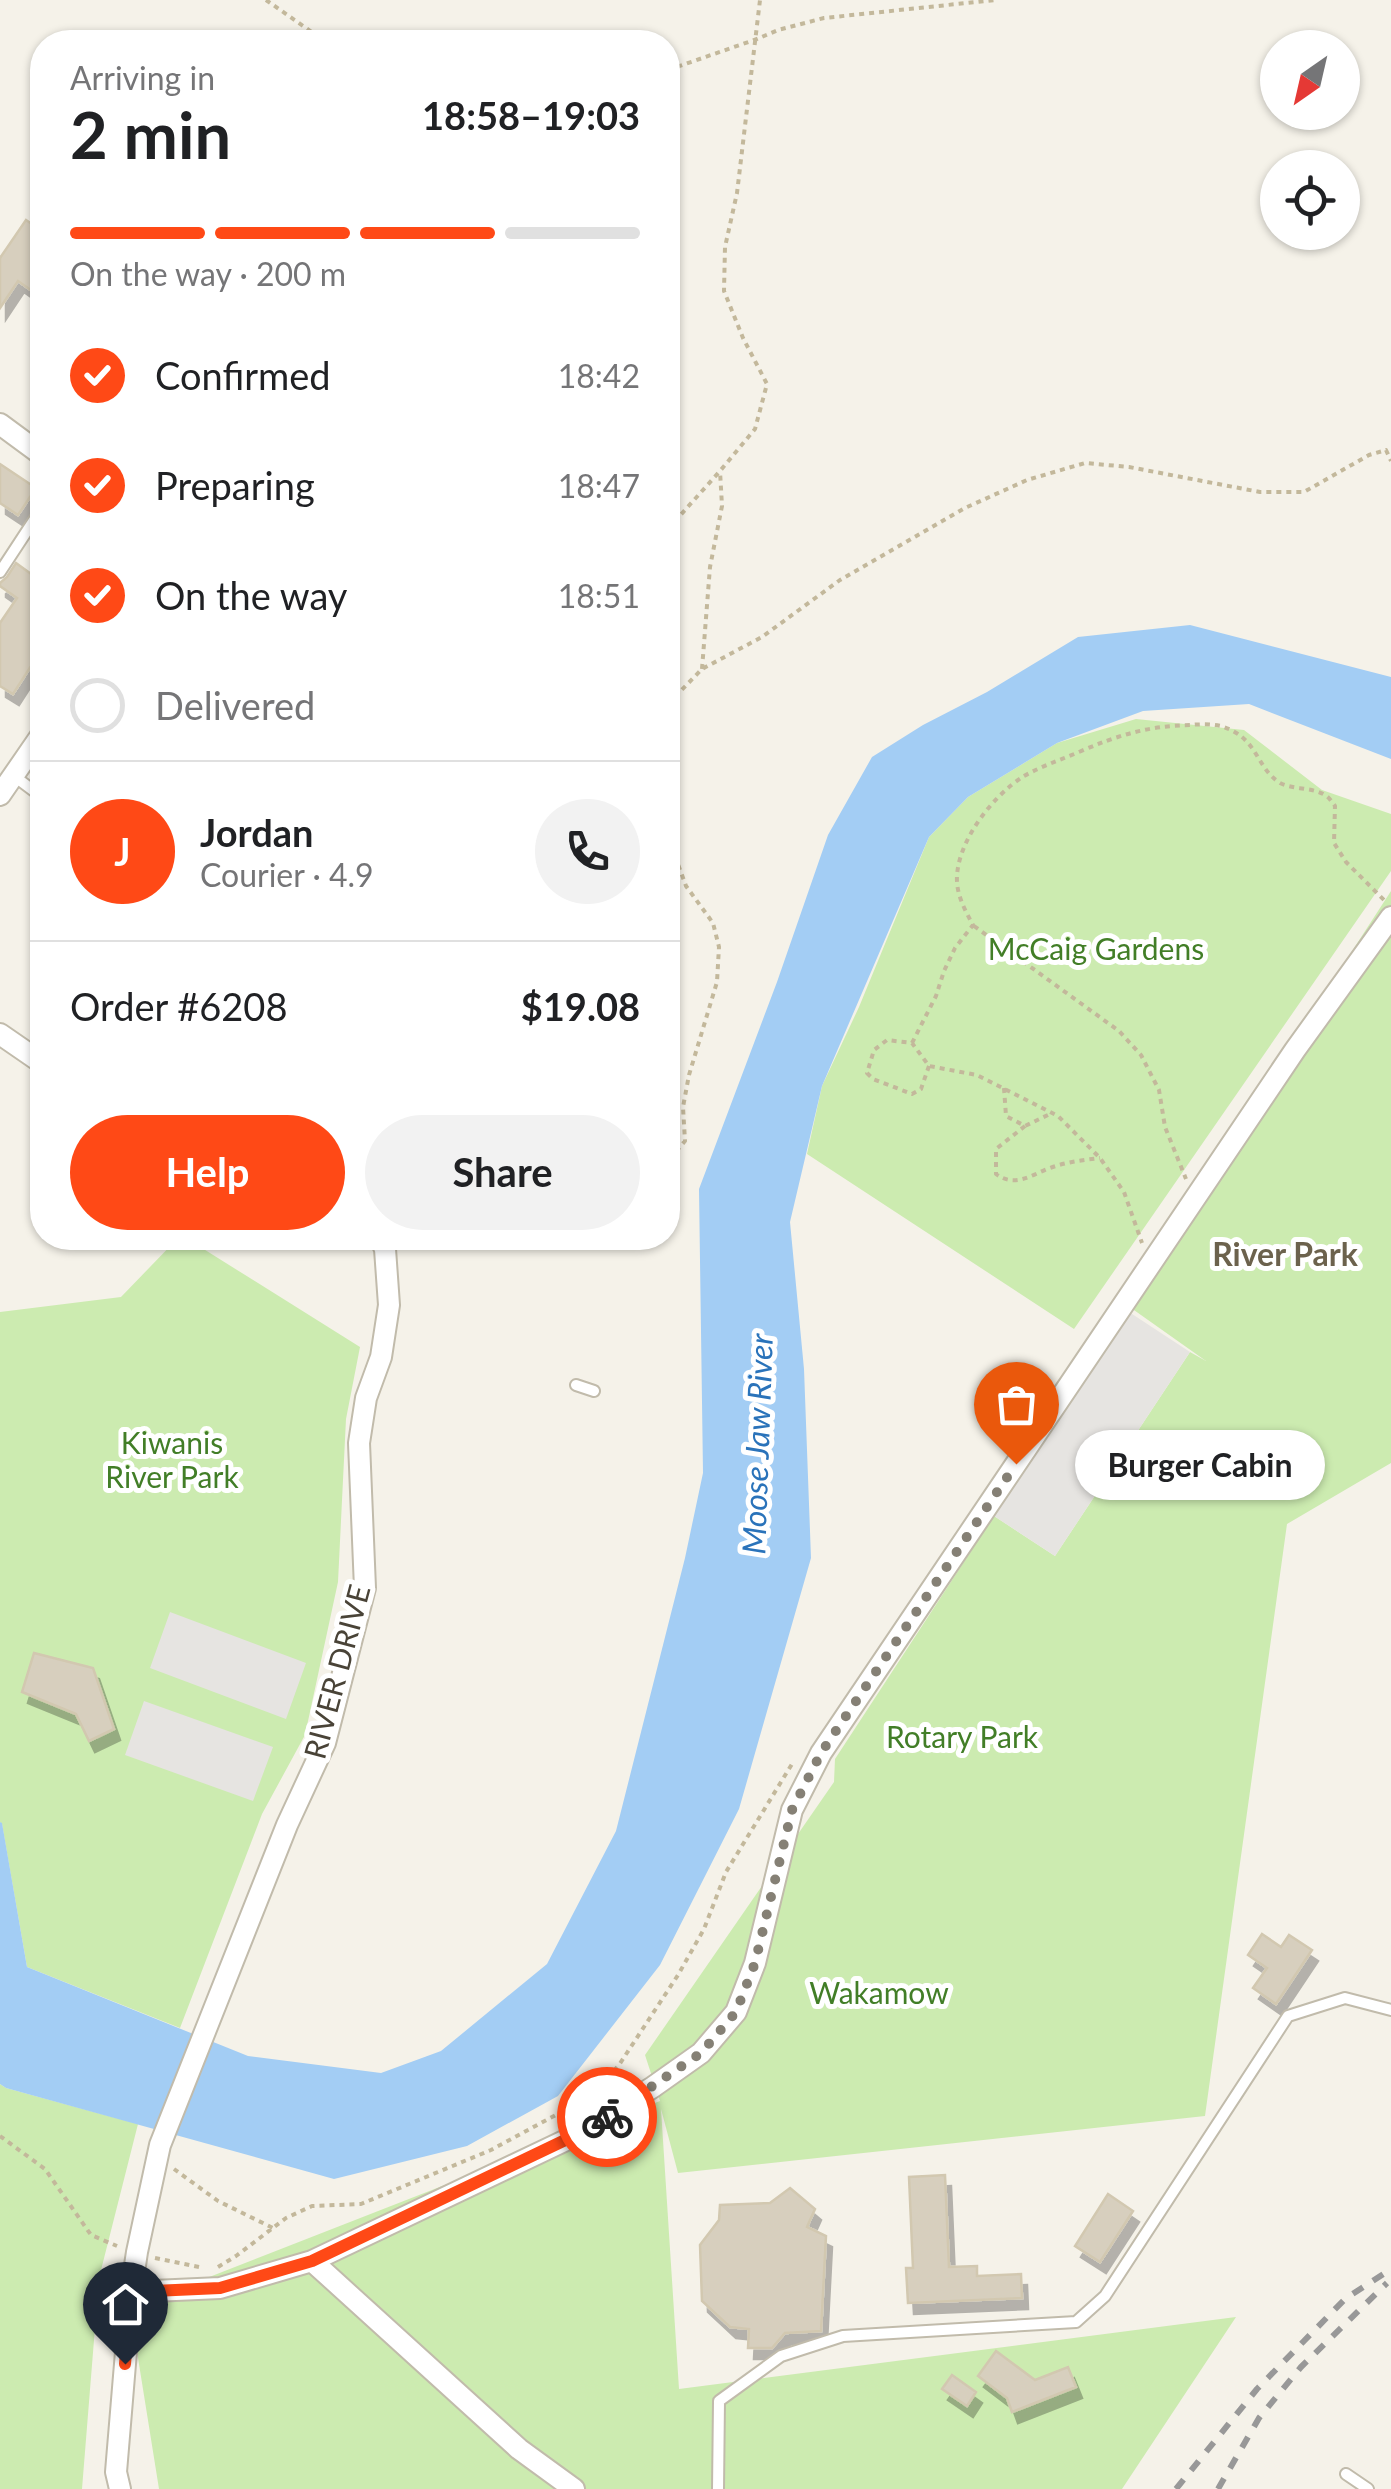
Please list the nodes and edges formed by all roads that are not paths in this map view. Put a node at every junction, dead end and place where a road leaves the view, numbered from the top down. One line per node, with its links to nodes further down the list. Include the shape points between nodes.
1 (0, 424): 2 (street)
2 (30, 446)
3 (30, 526): 4 (lane)
4 (0, 572)
5 (30, 752): 6 (street)
6 (14, 776): 7 (lane); 8 (street)
7 (30, 787)
8 (0, 795)
9 (1391, 918): 16 (street, via 1294,1050 821,1753 792,1810 755,1963 736,2012 701,2053 582,2132)
10 (0, 1034): 11 (street)
11 (30, 1055)
12 (385, 1250): 17 (street, RIVER DRIVE, via 389,1304 360,1443 364,1588 325,1743 162,2138)
13 (576, 1385): 14 (lane)
14 (594, 1392)
15 (1391, 2010): 21 (lane, via 1345,1998 1288,2016 1105,2296 1076,2322 843,2336 782,2356 718,2401)
16 (312, 2261): 17 (street, via 220,2288); 20 (street, via 520,2449)
17 (131, 2292): 19 (street)
18 (1346, 2474): 22 (lane)
19 (120, 2489)
20 (574, 2489)
21 (718, 2489)
22 (1368, 2489)

